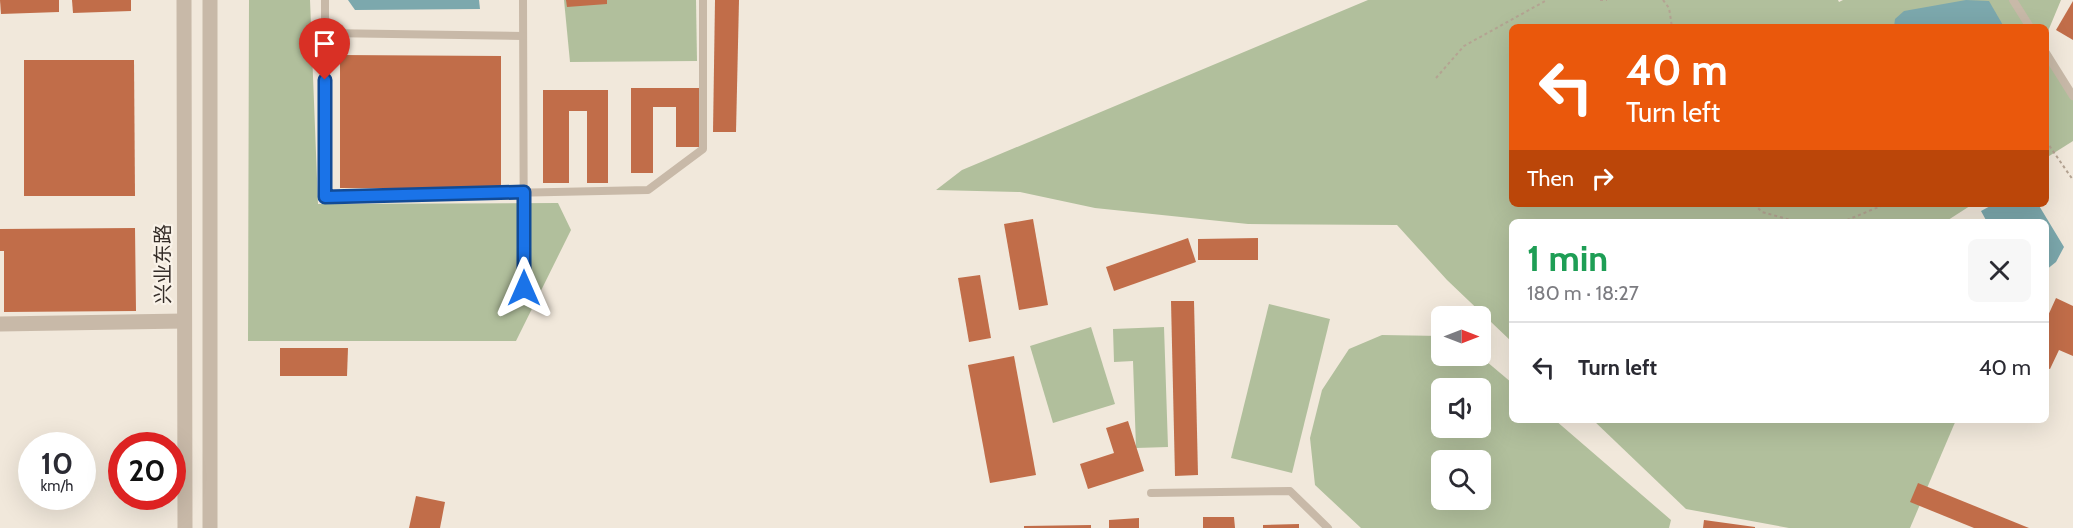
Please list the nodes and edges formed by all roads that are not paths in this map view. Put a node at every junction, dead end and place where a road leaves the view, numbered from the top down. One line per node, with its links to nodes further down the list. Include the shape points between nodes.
1 (184, 0): 14 (street, 兴业东路)
2 (210, 0): 18 (street)
3 (325, 0): 8 (lane)
4 (523, 0): 9 (lane)
5 (703, 0): 12 (lane, via 703,149 648,190)
6 (2013, 0): 7 (lane)
7 (2028, 24)
8 (325, 33): 9 (lane); 12 (lane, via 325,197)
9 (523, 36): 12 (lane)
10 (2049, 58): 11 (lane)
11 (2073, 96)
12 (524, 192): 13 (lane)
13 (524, 288)
14 (184, 321): 15 (street); 17 (street, 兴业东路)
15 (0, 324)
16 (1151, 493): 19 (lane, via 1290,491)
17 (185, 528)
18 (210, 528)
19 (1328, 528)

